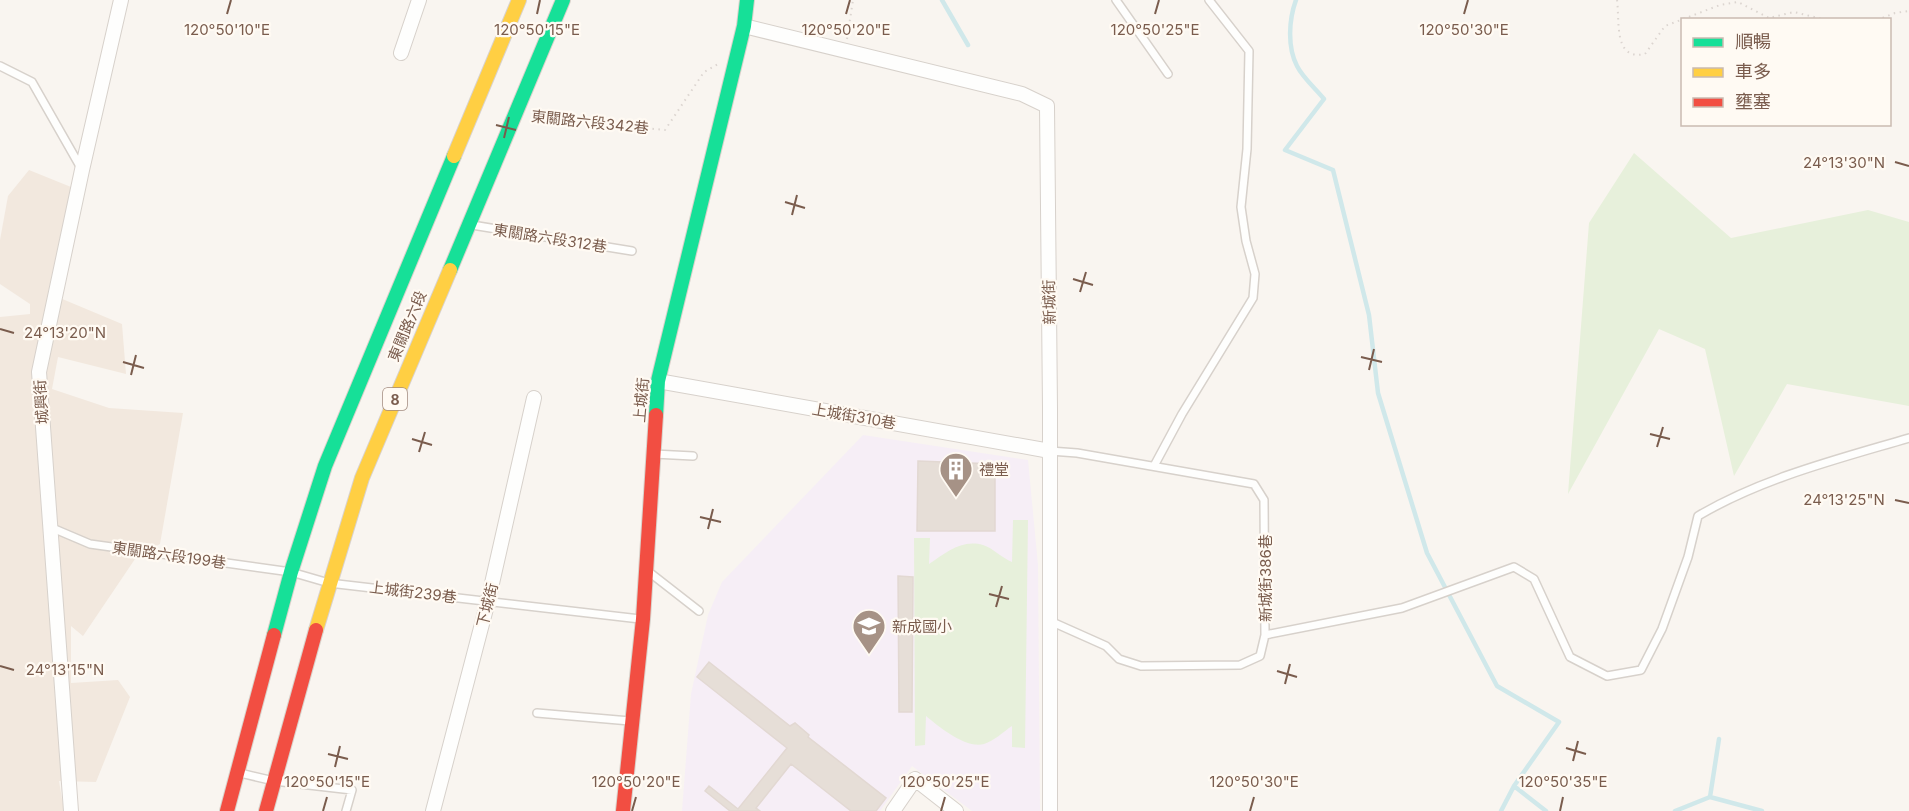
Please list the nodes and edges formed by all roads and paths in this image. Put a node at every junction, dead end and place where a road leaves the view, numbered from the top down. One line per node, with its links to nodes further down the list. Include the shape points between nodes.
1 (121, 0): 24 (street, 城興街)
2 (419, 0): 19 (street)
3 (519, 0): 36 (main road, 東關路六段, via 325,466)
4 (563, 0): 23 (main road, 東關路六段 / 8)
5 (747, 0): 17 (main road, 上城街)
6 (853, 0): 18 (path)
7 (1116, 0): 22 (lane)
8 (1209, 0): 33 (lane, via 1249,51 1247,149 1241,207 1255,274 1253,298)
9 (1617, 0): 16 (path, via 1621,43 1626,52 1635,56 1644,54 1665,26)
10 (1909, 11): 15 (path)
11 (1687, 18): 13 (path, via 1738,2)
12 (1768, 18): 14 (path, via 1794,12)
13 (1768, 18)
14 (1818, 18)
15 (1882, 18)
16 (1681, 20)
17 (744, 26): 18 (street, 新城街); 20 (main road, 上城街)
18 (844, 51): 30 (street, 新城街, via 1022,94 1047,106)
19 (401, 53)
20 (736, 54): 23 (path, 東關路六段342巷, via 704,72 665,130); 27 (main road, 上城街)
21 (0, 66): 24 (lane, via 32,82)
22 (1168, 74)
23 (515, 115): 25 (main road, 東關路六段 / 8)
24 (82, 170): 34 (street, 城興街, via 39,372)
25 (468, 224): 26 (lane, 東關路六段312巷); 37 (main road, 東關路六段 / 8, via 362,478)
26 (632, 251)
27 (658, 381): 30 (street, 上城街310巷); 31 (main road, 上城街)
28 (534, 398): 38 (street, 下城街)
29 (1909, 438): 42 (lane, via 1824,462 1725,500 1698,516 1662,629 1641,670 1607,676 1570,657 1534,579 1514,567 1402,608)
30 (1050, 451): 33 (lane, 新城街386巷); 41 (street, 新城街)
31 (653, 454): 32 (lane); 35 (main road, 上城街)
32 (693, 456)
33 (1154, 466): 42 (lane, 新城街386巷, via 1254,484 1264,500)
34 (50, 527): 36 (lane, 東關路六段199巷, via 90,544); 48 (street, 城興街)
35 (646, 570): 39 (lane); 40 (main road, 上城街)
36 (291, 572): 37 (lane, 上城街239巷); 45 (main road, 東關路六段)
37 (329, 583): 38 (lane, 上城街239巷); 46 (main road, 東關路六段 / 8)
38 (488, 601): 40 (lane, 上城街239巷); 52 (street, 下城街)
39 (699, 611)
40 (643, 620): 44 (main road, 上城街)
41 (1050, 621): 42 (lane, 新城街386巷, via 1106,646 1119,659 1141,666 1240,665 1260,656); 55 (street, 新城街)
42 (1265, 635)
43 (537, 713): 44 (lane)
44 (633, 721): 47 (main road, 上城街)
45 (238, 772): 46 (lane); 49 (main road, 東關路六段)
46 (274, 781): 50 (main road, 東關路六段 / 8); 51 (lane, via 352,790)
47 (628, 809)
48 (71, 811)
49 (227, 811)
50 (266, 811)
51 (346, 811)
52 (433, 811)
53 (893, 811): 54 (street, via 915,778)
54 (956, 811)
55 (1050, 811)

